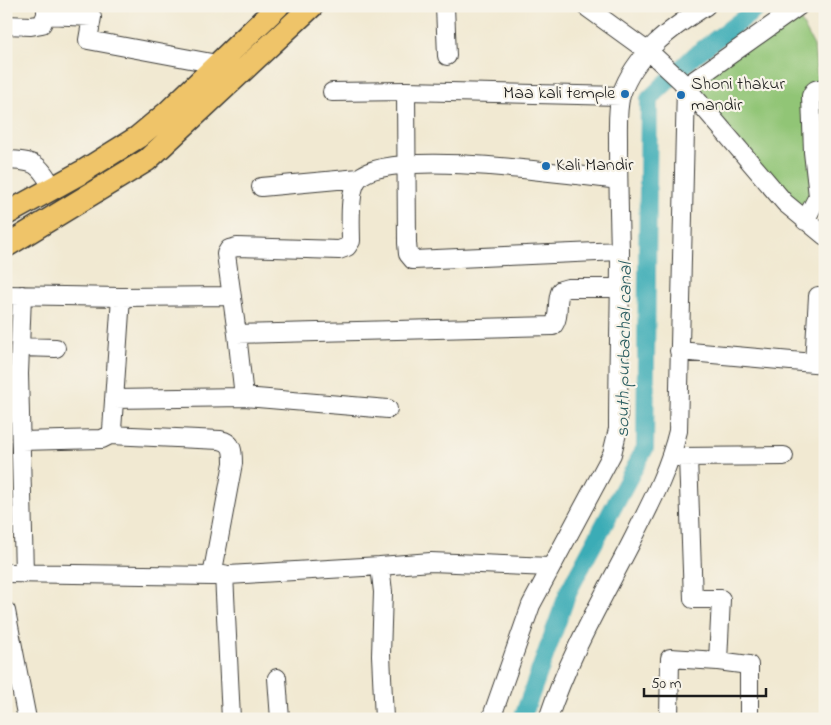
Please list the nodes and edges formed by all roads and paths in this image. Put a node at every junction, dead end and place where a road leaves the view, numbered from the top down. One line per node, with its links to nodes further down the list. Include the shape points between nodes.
1 (312, 6): 27 (main road, via 147,160)
2 (445, 6): 10 (street)
3 (585, 6): 9 (street)
4 (706, 6): 9 (street)
5 (798, 6): 12 (street)
6 (274, 8): 11 (main road)
7 (46, 11): 8 (street, via 42,24); 11 (street, via 92,17 88,40)
8 (6, 25)
9 (645, 50): 12 (street); 16 (street)
10 (447, 56)
11 (217, 64): 22 (main road, via 138,137)
12 (683, 84): 25 (street, via 776,193); 37 (street)
13 (825, 88): 23 (street, via 816,89 811,96 812,152)
14 (332, 92): 15 (street)
15 (406, 92): 16 (street); 18 (street)
16 (621, 96): 20 (street)
17 (6, 160): 22 (street, via 29,162 41,167)
18 (407, 164): 19 (street, via 384,167); 20 (street, via 488,165); 28 (street, via 407,243 408,254 413,260)
19 (359, 178): 21 (street); 31 (street, via 353,189 348,247 339,250 229,249 226,254)
20 (618, 180): 28 (street)
21 (261, 186)
22 (53, 188): 24 (main road)
23 (821, 200): 25 (street)
24 (6, 214)
25 (806, 221): 26 (street)
26 (825, 236)
27 (6, 246)
28 (620, 251): 29 (street)
29 (619, 288): 34 (street, via 561,290 558,320 553,326); 47 (street, via 616,440 612,454)
30 (14, 295): 33 (street); 35 (street)
31 (232, 296): 33 (street); 34 (street)
32 (818, 296): 38 (street)
33 (122, 297): 40 (street)
34 (237, 334): 39 (street)
35 (20, 347): 36 (street); 43 (street)
36 (56, 348)
37 (679, 351): 38 (street); 45 (street)
38 (819, 363)
39 (244, 397): 40 (street); 41 (street)
40 (114, 399): 42 (street)
41 (388, 409)
42 (110, 435): 43 (street, via 102,439); 50 (street, via 220,440 231,445 233,463)
43 (21, 441): 49 (street)
44 (784, 456): 45 (street)
45 (679, 457): 52 (street, via 693,599 721,599); 59 (street, via 650,505 566,669)
46 (380, 566): 47 (street, via 431,562); 50 (street); 57 (street)
47 (550, 567): 58 (street, via 530,605)
48 (6, 573): 49 (street)
49 (24, 573): 50 (street)
50 (218, 575): 55 (street)
51 (6, 611): 54 (street)
52 (718, 661): 60 (street, via 670,658); 61 (street, via 749,665)
53 (277, 678): 56 (street)
54 (27, 719)
55 (231, 719)
56 (280, 719)
57 (384, 719)
58 (492, 719)
59 (548, 719)
60 (669, 719)
61 (749, 719)

